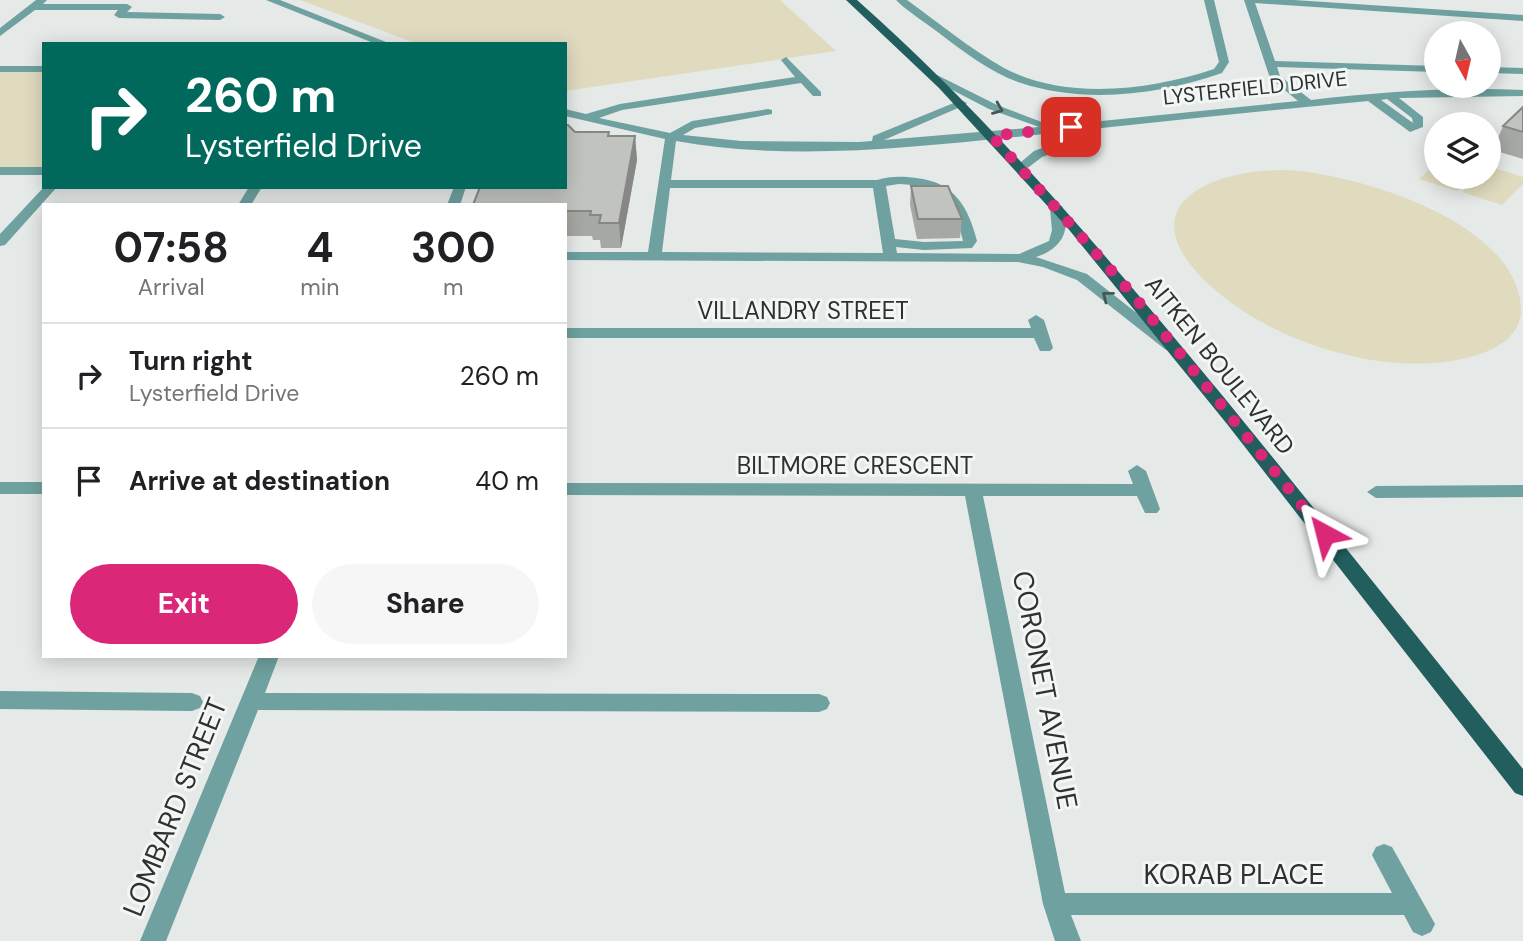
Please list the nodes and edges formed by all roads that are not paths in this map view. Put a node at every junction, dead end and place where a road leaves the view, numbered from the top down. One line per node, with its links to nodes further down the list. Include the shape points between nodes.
1 (271, 0): 11 (street)
2 (851, 0): 19 (main road, AITKEN BOULEVARD)
3 (901, 0): 4 (street, via 1002,72 1059,88 1102,90 1172,83 1218,71 1224,62)
4 (1209, 0)
5 (1249, 0): 9 (street); 13 (street)
6 (38, 3): 7 (street); 10 (street)
7 (132, 4): 8 (street, via 119,15)
8 (220, 17)
9 (1523, 18)
10 (1, 32)
11 (381, 42)
12 (786, 60): 20 (street)
13 (1269, 64): 16 (street); 26 (street, via 1275,78)
14 (0, 69): 15 (street)
15 (42, 69)
16 (1424, 69)
17 (1502, 70): 18 (street)
18 (1523, 71)
19 (937, 78): 25 (main road, AITKEN BOULEVARD); 31 (street, one-way to 31, via 1033,123)
20 (803, 79): 22 (street); 29 (street, via 620,107)
21 (1523, 93): 23 (street, LYSTERFIELD DRIVE)
22 (817, 94)
23 (1387, 94): 24 (street, LYSTERFIELD DRIVE); 24 (street, via 1415,115 1419,125 1410,128)
24 (1368, 95): 26 (street, LYSTERFIELD DRIVE)
25 (961, 103): 32 (main road, AITKEN BOULEVARD); 34 (street, via 873,140)
26 (1308, 103): 30 (street, LYSTERFIELD DRIVE)
27 (768, 112): 33 (street, via 692,125)
28 (567, 113): 29 (street)
29 (584, 118): 33 (street)
30 (1161, 118): 31 (street, LYSTERFIELD DRIVE); 35 (street, via 1060,143)
31 (1071, 127): 32 (street, LYSTERFIELD DRIVE)
32 (992, 136): 34 (street, LYSTERFIELD DRIVE); 35 (main road, AITKEN BOULEVARD)
33 (671, 137): 34 (street, via 764,147); 38 (street)
34 (836, 148)
35 (1021, 167): 41 (main road, AITKEN BOULEVARD)
36 (0, 171): 37 (street)
37 (42, 171)
38 (664, 184): 39 (street); 45 (street)
39 (878, 184): 43 (street); 43 (street, via 910,181 957,201 970,241 967,245 924,246)
40 (49, 189): 42 (street)
41 (1057, 209): 47 (street, via 1056,243 1048,250); 50 (main road, AITKEN BOULEVARD)
42 (0, 242)
43 (889, 242): 46 (street)
44 (567, 256): 45 (street)
45 (654, 257): 46 (street)
46 (891, 257): 47 (street)
47 (1018, 258): 50 (street, one-way to 47, via 1082,277)
48 (567, 333): 49 (street, VILLANDRY STREET)
49 (1041, 334)
50 (1180, 354): 65 (main road, AITKEN BOULEVARD)
51 (1137, 471): 56 (street)
52 (0, 488): 53 (street)
53 (42, 488)
54 (567, 489): 55 (street, BILTMORE CRESCENT)
55 (973, 489): 56 (street, BILTMORE CRESCENT); 67 (street, CORONET AVENUE)
56 (1144, 490): 59 (street)
57 (1523, 491): 58 (street)
58 (1376, 492)
59 (1151, 509)
60 (268, 658): 62 (street, LOMBARD STREET)
61 (0, 700): 63 (street)
62 (251, 701): 64 (street); 68 (street, LOMBARD STREET)
63 (192, 702)
64 (819, 703)
65 (1523, 786)
66 (1384, 855): 67 (street, KORAB PLACE, via 1417,914)
67 (1055, 904): 69 (street, CORONET AVENUE); 70 (street, CORONET AVENUE)
68 (153, 941)
69 (1053, 941)
70 (1068, 941)

